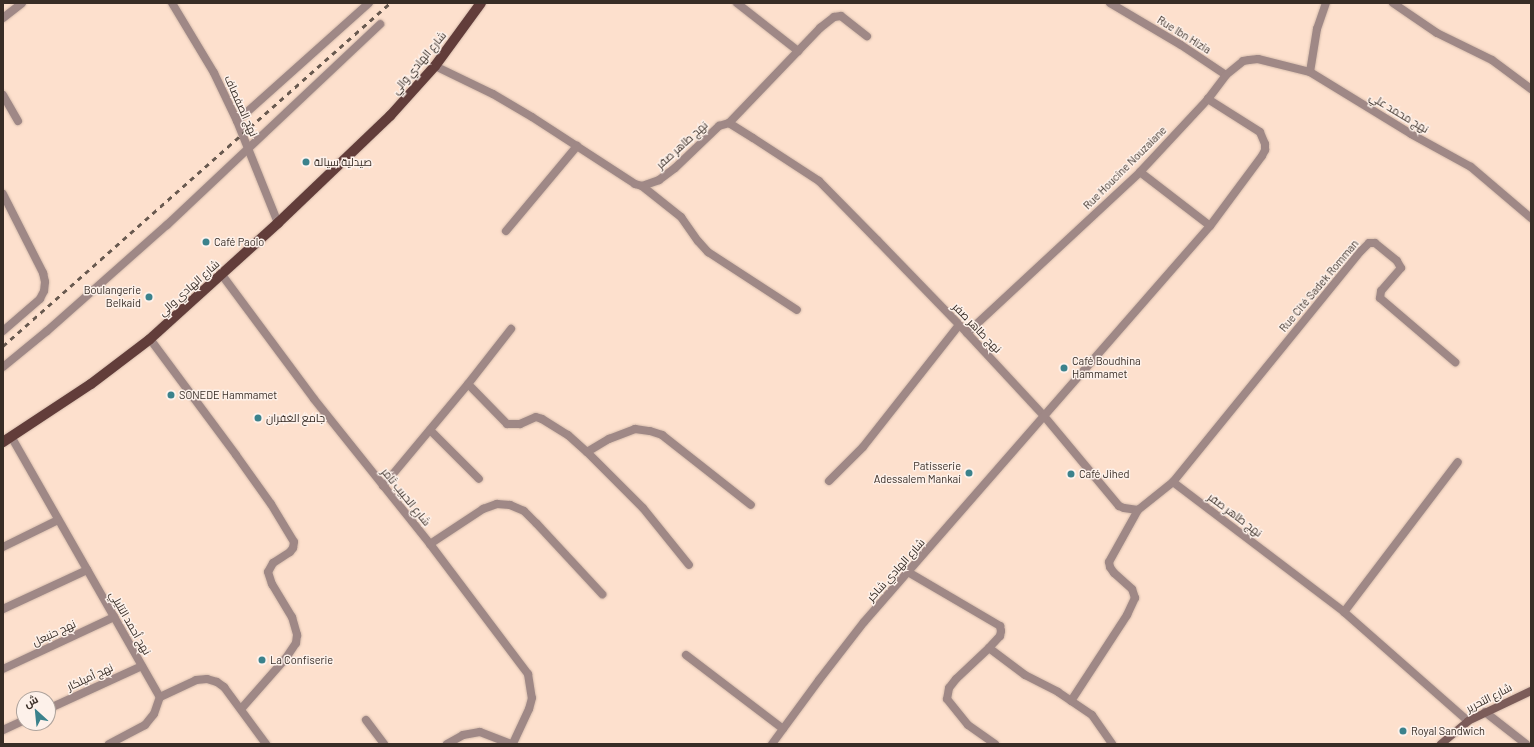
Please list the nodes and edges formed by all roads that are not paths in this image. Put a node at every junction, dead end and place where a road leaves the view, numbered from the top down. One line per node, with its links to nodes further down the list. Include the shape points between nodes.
1 (22, 3): 9 (street)
2 (172, 3): 20 (street, نهج الصفصاف, via 214,73)
3 (369, 3): 20 (street)
4 (481, 3): 13 (main road, شارع الهادي والي)
5 (737, 3): 12 (street)
6 (1110, 3): 15 (street, Rue Ibn Hizia)
7 (1326, 3): 14 (street, via 1317,30)
8 (1393, 3): 16 (street, via 1437,33 1492,60)
9 (3, 18)
10 (380, 24): 23 (street)
11 (867, 36): 12 (street, via 842,16 838,16 829,20)
12 (798, 50): 21 (street)
13 (435, 66): 22 (street, via 493,94); 28 (main road, شارع الهادي والي, via 390,116)
14 (1310, 72): 15 (street, Rue Houcine Nouzaiane, via 1258,59 1243,62); 27 (street, نهج محمد علي, via 1411,134 1471,167)
15 (1226, 75): 18 (street, Rue Houcine Nouzaiane)
16 (1531, 89)
17 (3, 95): 19 (street)
18 (1208, 99): 24 (street, Rue Houcine Nouzaiane); 29 (street, شارع الهادي شاكر, via 1260,132 1265,144 1262,156)
19 (18, 121)
20 (237, 121): 23 (street, نهج الصفصاف)
21 (729, 124): 25 (street, نهج طاهر صفر, via 719,126 659,180); 33 (street, نهج طاهر صفر, via 818,181)
22 (576, 146): 25 (street); 30 (street)
23 (247, 148): 28 (street, نهج الصفصاف); 39 (street, via 167,225)
24 (1140, 172): 29 (street); 36 (street, Rue Houcine Nouzaiane)
25 (642, 186): 32 (street, via 681,217 708,252)
26 (3, 194): 35 (street, via 44,273 45,282 40,299)
27 (1531, 218)
28 (278, 223): 31 (main road, شارع الهادي والي)
29 (1210, 226): 41 (street, شارع الهادي شاكر)
30 (506, 231)
31 (222, 275): 37 (main road, شارع الهادي والي); 49 (street, شارع الحبيب ثامر, via 304,387)
32 (797, 310)
33 (959, 325): 36 (street, نهج طاهر صفر); 47 (street, via 863,447)
34 (511, 329): 40 (street)
35 (3, 331)
36 (967, 333): 41 (street, نهج طاهر صفر)
37 (150, 339): 43 (main road, شارع الهادي والي, via 91,384); 70 (street, via 241,461 294,542 294,548 273,563 268,572 294,622 296,643)
38 (1455, 362): 48 (street, Rue Cité Sadek Romman, via 1380,298 1381,291 1401,268 1397,261 1375,243 1369,243)
39 (3, 367)
40 (468, 384): 42 (street); 44 (street, via 507,424 520,424 536,417 542,419 568,435)
41 (1044, 416): 51 (street, نهج طاهر صفر, via 1119,506); 57 (street, شارع الهادي شاكر)
42 (430, 430): 46 (street); 49 (street)
43 (7, 440): 52 (street, نهج أحمد التليلي)
44 (587, 452): 50 (street, via 609,439 635,429 650,431 662,435); 55 (street, via 643,508)
45 (1458, 462): 60 (street)
46 (479, 479)
47 (829, 481)
48 (1173, 482): 51 (street); 60 (street, نهج طاهر صفر)
49 (383, 486): 53 (street, شارع الحبيب ثامر)
50 (751, 505)
51 (1138, 510): 68 (street, via 1110,562 1114,573 1132,589 1136,598)
52 (58, 520): 54 (street); 56 (street, نهج أحمد التليلي)
53 (430, 544): 58 (street, via 483,509 497,504 510,505 524,511); 81 (street, شارع الحبيب ثامر, via 528,674 532,698)
54 (3, 547)
55 (689, 565)
56 (88, 570): 59 (street); 61 (street, نهج أحمد التليلي)
57 (908, 572): 62 (street, via 1000,626 1000,636); 75 (street, شارع الهادي شاكر, via 864,622)
58 (602, 594)
59 (3, 609)
60 (1344, 612): 73 (street, نهج طاهر صفر)
61 (114, 617): 64 (street, نهج أحمد التليلي); 65 (street, نهج حنبعل)
62 (989, 648): 68 (street, via 1025,675); 83 (street, via 956,679 949,688 946,699 968,724)
63 (686, 655): 75 (street)
64 (142, 666): 67 (street, نهج أحمد التليلي); 69 (street, نهج أميلكار)
65 (3, 668)
66 (1531, 690): 71 (street, شارع التحرير)
67 (160, 697): 70 (street, via 196,680 207,679 224,687); 77 (street, via 154,714 145,725)
68 (1071, 701): 84 (street, via 1095,718)
69 (56, 705)
70 (241, 709): 78 (street)
71 (1485, 712): 73 (street, شارع التحرير); 86 (street)
72 (366, 720): 79 (street)
73 (1468, 721): 85 (street, شارع التحرير)
74 (16, 724): 76 (street)
75 (783, 729): 82 (street, شارع الهادي شاكر)
76 (3, 730)
77 (109, 744)
78 (266, 744)
79 (384, 744)
80 (447, 744): 81 (street, via 462,736 480,732)
81 (513, 744)
82 (772, 744)
83 (995, 744)
84 (1112, 744)
85 (1441, 744)
86 (1526, 744)

